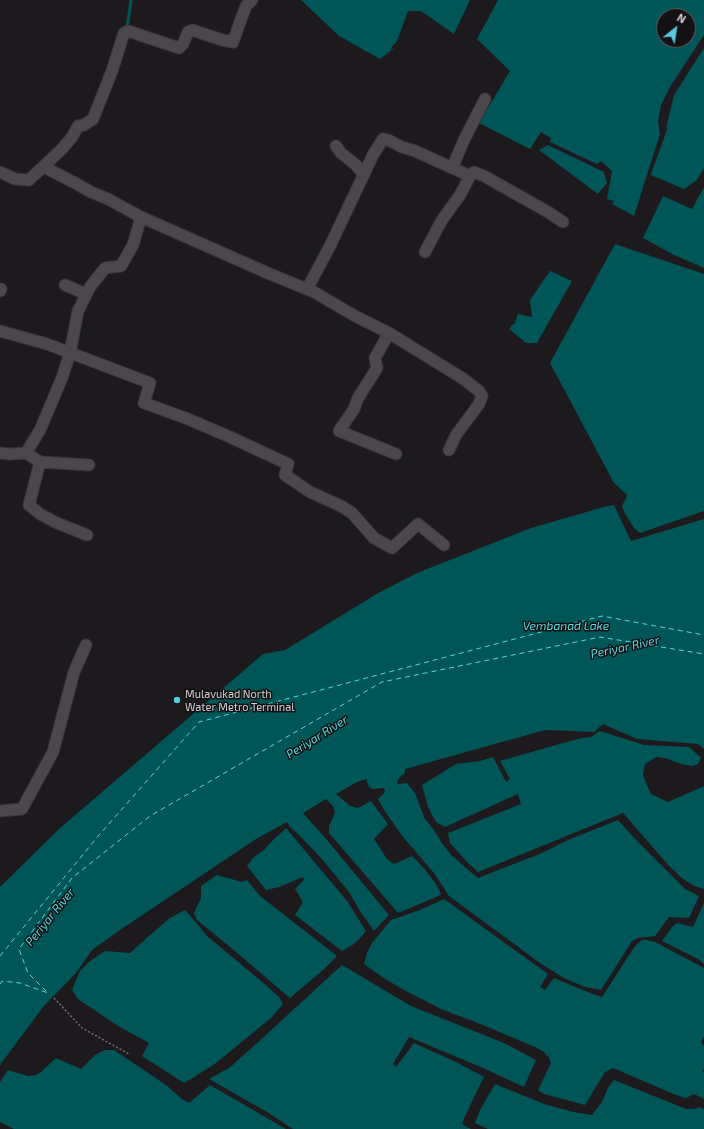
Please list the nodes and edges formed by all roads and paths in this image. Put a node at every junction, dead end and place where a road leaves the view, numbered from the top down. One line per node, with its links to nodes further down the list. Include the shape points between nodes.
1 (252, 0): 4 (street, via 246,6 233,42 192,30 188,32 179,48 128,31 124,33 93,119 78,126 72,137)
2 (486, 99): 5 (street)
3 (336, 146): 7 (street)
4 (44, 167): 6 (street, via 29,180 15,179); 9 (street)
5 (452, 168): 7 (street, via 383,140); 8 (street)
6 (0, 172)
7 (364, 174): 13 (street)
8 (470, 176): 10 (street, via 474,172 484,176); 11 (street)
9 (141, 217): 13 (street); 14 (street, via 133,244 121,266 105,268)
10 (563, 222)
11 (425, 252)
12 (65, 285): 14 (street)
13 (307, 289): 16 (street)
14 (86, 294): 17 (street, via 78,311)
15 (0, 331): 17 (street)
16 (389, 333): 18 (street, via 462,378 482,396); 21 (street, via 375,358 377,368 339,431)
17 (70, 353): 20 (street, via 40,430); 25 (street, via 150,383 144,404 230,437 288,464 285,475 310,492 352,513 374,538 392,548 418,524)
18 (449, 450)
19 (0, 453): 20 (street)
20 (26, 453): 22 (street)
21 (396, 454)
22 (40, 462): 23 (street); 24 (street, via 29,505 57,523)
23 (89, 465)
24 (87, 535)
25 (444, 545)
26 (86, 645): 27 (street, via 74,672 53,752 22,808)
27 (0, 811)
28 (54, 998): 29 (path, via 82,1028)
29 (129, 1054)

